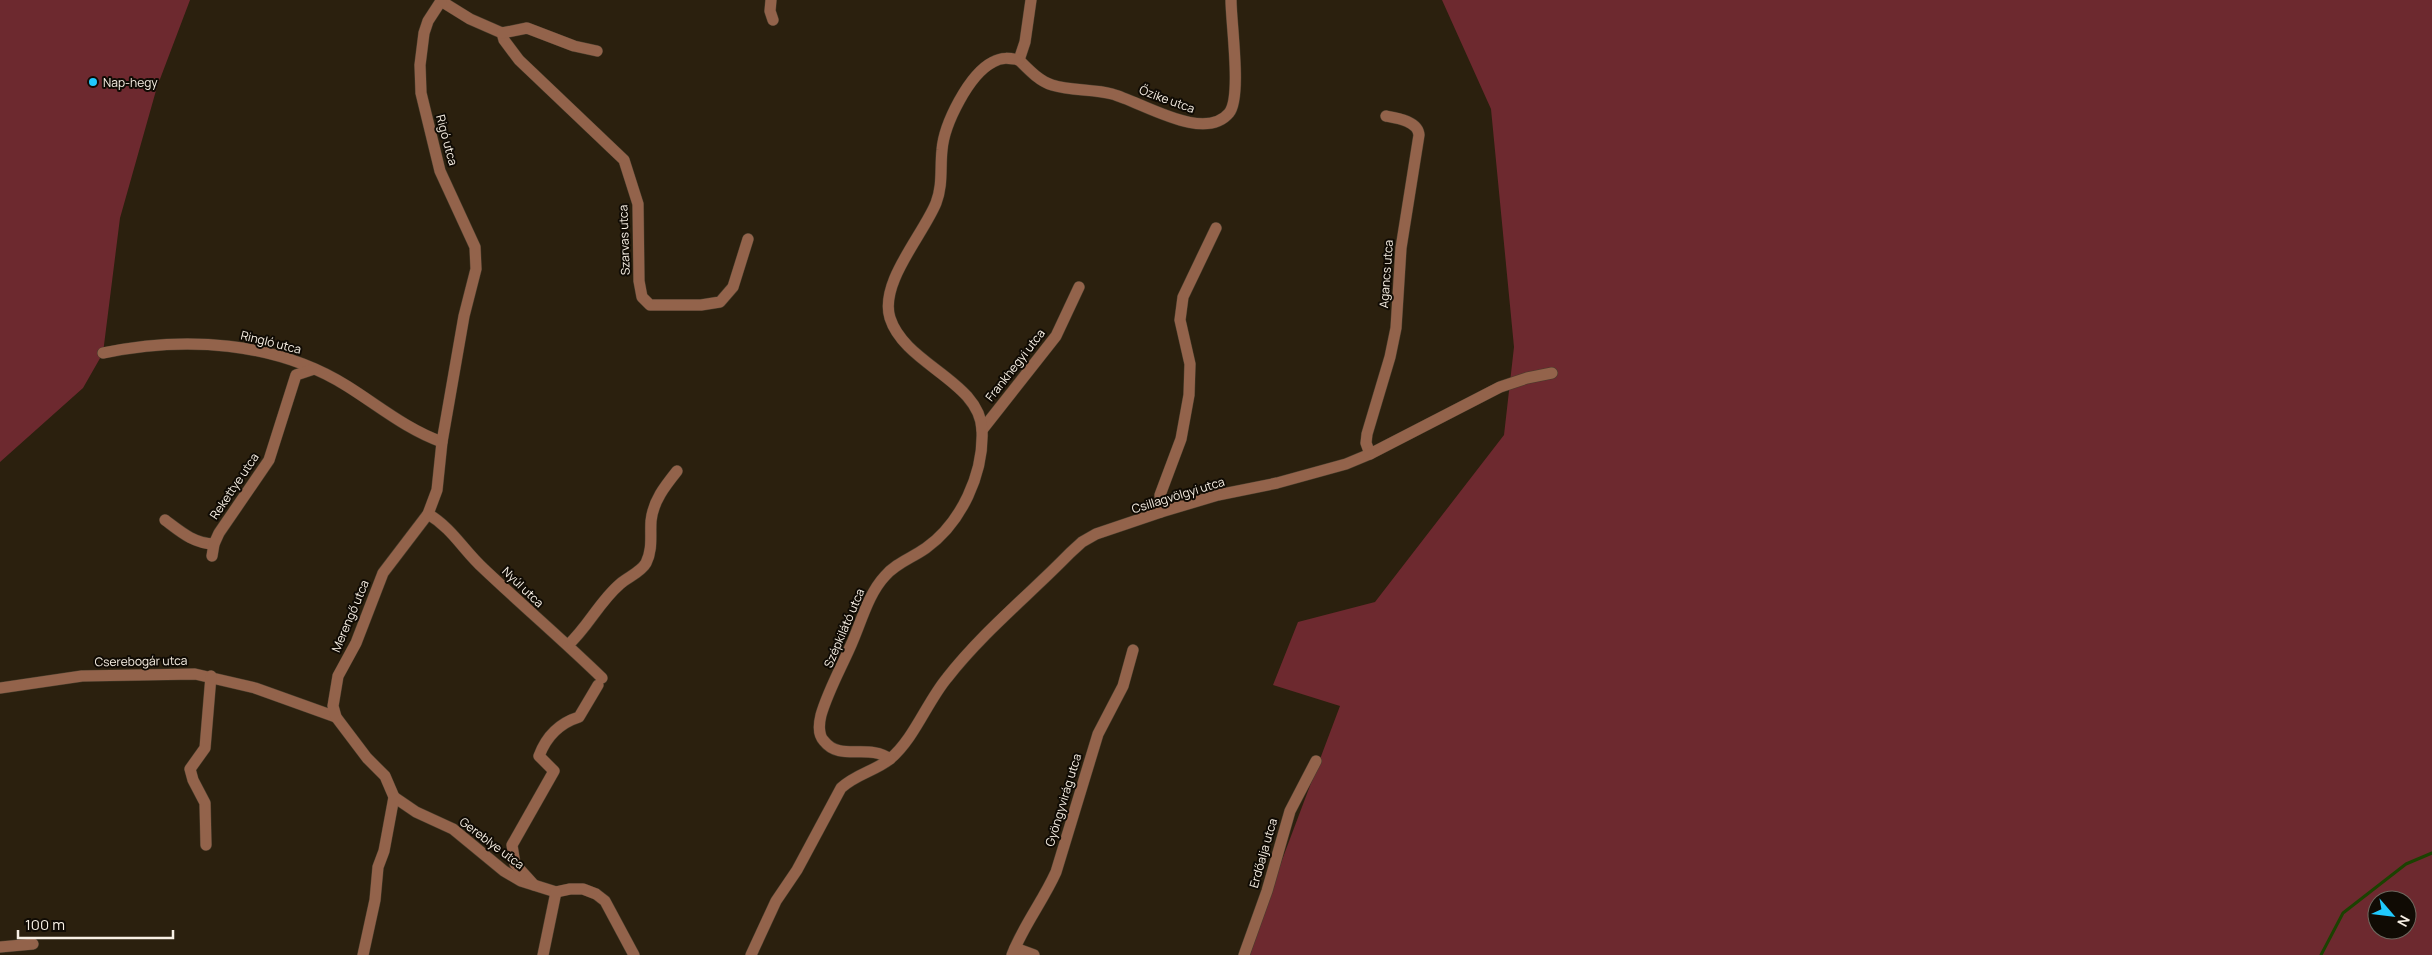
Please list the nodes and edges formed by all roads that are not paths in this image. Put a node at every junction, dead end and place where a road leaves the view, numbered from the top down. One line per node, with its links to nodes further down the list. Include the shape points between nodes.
1 (441, 0): 6 (street, via 470,20); 12 (street, Rigó utca, via 424,33 421,93 440,171 475,247 476,269)
2 (771, 0): 5 (street, via 770,11)
3 (1231, 0): 8 (street, Őzike utca, via 1237,80 1235,97 1229,113 1213,123 1186,122 1112,94 1051,85)
4 (1030, 3): 8 (street)
5 (774, 20)
6 (502, 33): 7 (street, via 526,28 574,46); 11 (street, Szarvas utca, via 519,60 624,160 638,204 639,281 642,297 650,305 720,302 733,287)
7 (598, 51)
8 (1019, 60): 17 (street, Szépkilátó utca, via 1006,58 992,62 976,75 967,88 944,136 942,180 936,203 889,292 890,319 901,337 918,356 965,395 977,412)
9 (1386, 116): 19 (street, Agancs utca, via 1410,123 1418,128 1419,133 1401,248 1396,328 1367,434)
10 (1216, 228): 21 (street, via 1182,297 1180,320 1190,364 1189,395 1181,439 1160,495)
11 (748, 239)
12 (472, 283): 18 (street, Merengő utca)
13 (1079, 287): 17 (street, Frankhegyi utca, via 1056,336)
14 (103, 353): 15 (street, Ringló utca, via 149,345 238,347 278,355)
15 (314, 369): 18 (street, Ringló utca, via 346,386 384,413); 23 (street, Rekettye utca, via 296,375 269,460 213,550 189,538)
16 (1552, 373): 19 (street, Csillagvölgyi utca, via 1500,388)
17 (982, 430): 29 (street, Szépkilátó utca, via 973,484 961,510 939,538 895,566 874,590 820,718 821,738 831,748 874,751)
18 (442, 442): 22 (street, Merengő utca, via 437,490)
19 (1370, 454): 21 (street, Csillagvölgyi utca, via 1324,471 1218,495)
20 (677, 471): 24 (street, via 663,488 653,511 651,546 646,564 618,585 586,628)
21 (1161, 512): 29 (street, Csillagvölgyi utca, via 1096,534 1070,553 952,672 904,745)
22 (428, 514): 24 (street, Nyúl utca, via 453,533 482,568); 28 (street, Merengő utca, via 383,573 356,643 338,676 334,706)
23 (165, 520)
24 (568, 645): 33 (street, Nyúl utca, via 600,682 579,717 566,721 544,742 539,756 554,772 512,845 515,864)
25 (1133, 650): 37 (street, Gyöngyvirág utca, via 1123,686 1098,734 1056,872)
26 (211, 676): 27 (street, Cserebogár utca, via 179,673 82,676); 28 (street, Cserebogár utca); 32 (street, via 205,748 190,769 192,780 205,803)
27 (0, 688)
28 (336, 717): 31 (street, via 385,776)
29 (890, 759): 41 (street, via 841,788 797,870 776,900)
30 (1316, 761): 43 (street, Erdőalja utca, via 1290,811)
31 (394, 797): 33 (street, Gereblye utca, via 416,812 453,829 521,882); 38 (street)
32 (206, 845)
33 (534, 885): 34 (street, Gereblye utca)
34 (556, 892): 39 (street); 40 (street, Gereblye utca, via 583,890 600,898 612,913)
35 (33, 944): 36 (street)
36 (0, 947)
37 (1013, 951): 42 (street)
38 (363, 955)
39 (543, 955)
40 (634, 955)
41 (751, 955)
42 (1034, 955)
43 (1244, 955)

